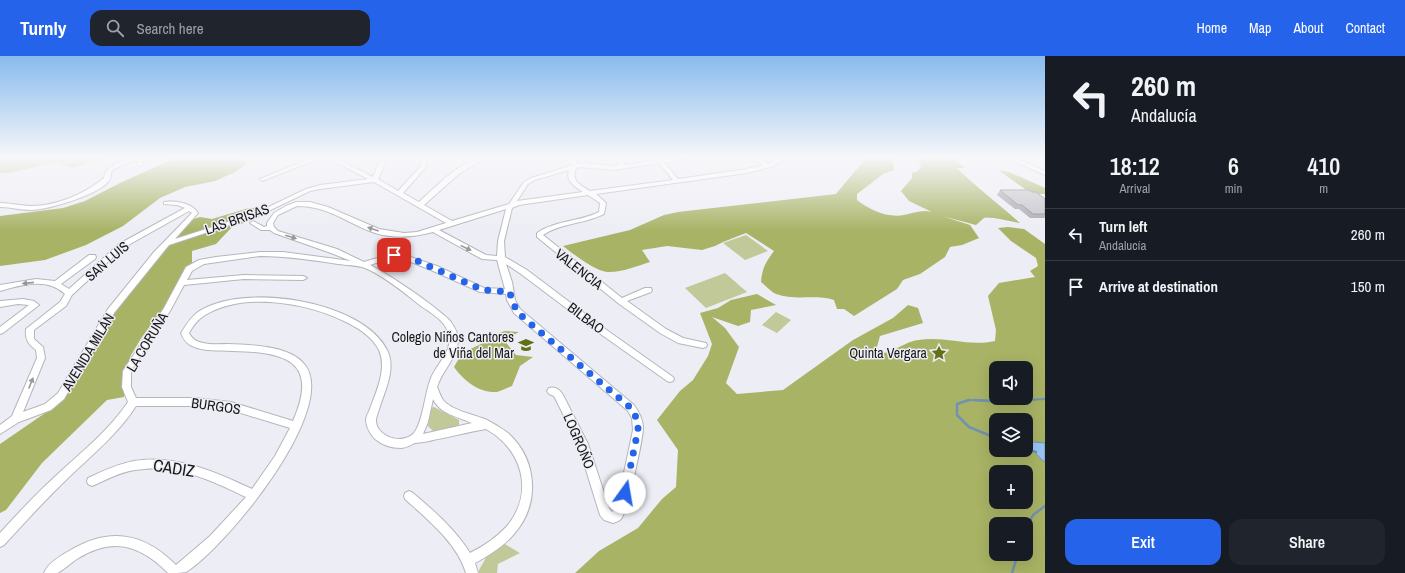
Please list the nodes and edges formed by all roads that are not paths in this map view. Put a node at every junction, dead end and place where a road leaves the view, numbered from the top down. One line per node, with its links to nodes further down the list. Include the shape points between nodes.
1 (103, 182): 12 (street, via 61,202 34,208)
2 (358, 182): 20 (street, LAS BRISAS, via 308,190 258,214)
3 (379, 182): 10 (street)
4 (410, 182): 10 (street)
5 (446, 182): 14 (street)
6 (528, 182): 13 (street, LOGROÑO)
7 (575, 182): 9 (street)
8 (669, 182): 9 (street)
9 (591, 193): 13 (street); 33 (street, VALENCIA, via 604,203 602,213 589,219 552,226 539,234)
10 (399, 194): 14 (street)
11 (166, 203): 15 (street, via 172,202)
12 (0, 204)
13 (513, 204): 17 (street); 22 (street, LOGROÑO, via 508,212 501,240)
14 (420, 205): 17 (street)
15 (190, 208): 20 (street, AVENIDA MILÁN, via 195,213); 32 (street, SAN LUIS, via 120,246)
16 (253, 223): 18 (street, via 263,229)
17 (452, 224): 19 (street)
18 (271, 228): 19 (street, one-way to 18, via 404,235 377,231 326,208 301,203 278,212 270,223); 24 (street, one-way to 24)
19 (435, 230): 22 (street, one-way to 22, via 485,257)
20 (168, 243): 44 (street, AVENIDA MILÁN, via 111,311 61,396 48,407)
21 (92, 257): 28 (street)
22 (501, 258): 31 (street, LOGROÑO); 37 (street, BILBAO)
23 (380, 260): 24 (street); 25 (street); 31 (street, via 394,255 402,256 483,290)
24 (362, 265): 25 (street); 27 (street, LA CORUÑA, via 304,256 254,254 202,262 189,269)
25 (378, 272): 38 (street, via 414,296 451,328 455,340 454,347 436,377)
26 (303, 278): 27 (street, via 244,277)
27 (181, 283): 40 (street, LA CORUÑA, via 127,371 125,383 128,396)
28 (56, 284): 29 (street, one-way to 29, via 39,282); 32 (street)
29 (0, 288)
30 (648, 290): 33 (street)
31 (510, 292): 39 (street, LOGROÑO, via 517,311 526,320 635,414 638,430 622,506 618,515 613,518 604,511 583,444 560,398)
32 (69, 293): 44 (street, one-way to 32, via 41,358 40,349 29,336 30,329 63,304)
33 (621, 301): 36 (street, VALENCIA, via 681,341)
34 (0, 304): 35 (street, via 21,301 34,304)
35 (0, 331)
36 (703, 345)
37 (670, 378)
38 (433, 388): 41 (street); 42 (street)
39 (552, 391)
40 (133, 402): 47 (street, BURGOS, via 194,402 231,406); 55 (street, via 106,434)
41 (440, 403): 42 (street); 43 (street)
42 (428, 404): 45 (street)
43 (460, 414): 46 (street); 48 (street, via 464,420)
44 (16, 419): 49 (street, AVENIDA MILÁN)
45 (423, 423): 50 (street); 51 (street)
46 (486, 425): 48 (street); 56 (street, via 503,435 524,461 529,481 528,497 524,511 516,524 483,553)
47 (296, 426): 51 (street, via 308,392 306,376 298,363 277,353 198,345 187,338 185,333 191,320 219,305 279,300 320,309 362,328 375,338 384,351 386,363 386,373 372,420 374,432 385,441 397,443); 53 (street, via 279,460)
48 (463, 428): 50 (street)
49 (0, 430)
50 (432, 436): 51 (street)
51 (416, 439)
52 (92, 481): 53 (street, CADIZ, via 107,473 148,463 204,473)
53 (253, 495): 58 (street, via 211,541)
54 (409, 496): 56 (street, via 454,540)
55 (0, 541)
56 (468, 560): 59 (street)
57 (50, 573): 58 (street, via 78,552 102,541 118,540 138,544 156,554)
58 (176, 573)
59 (472, 573)

